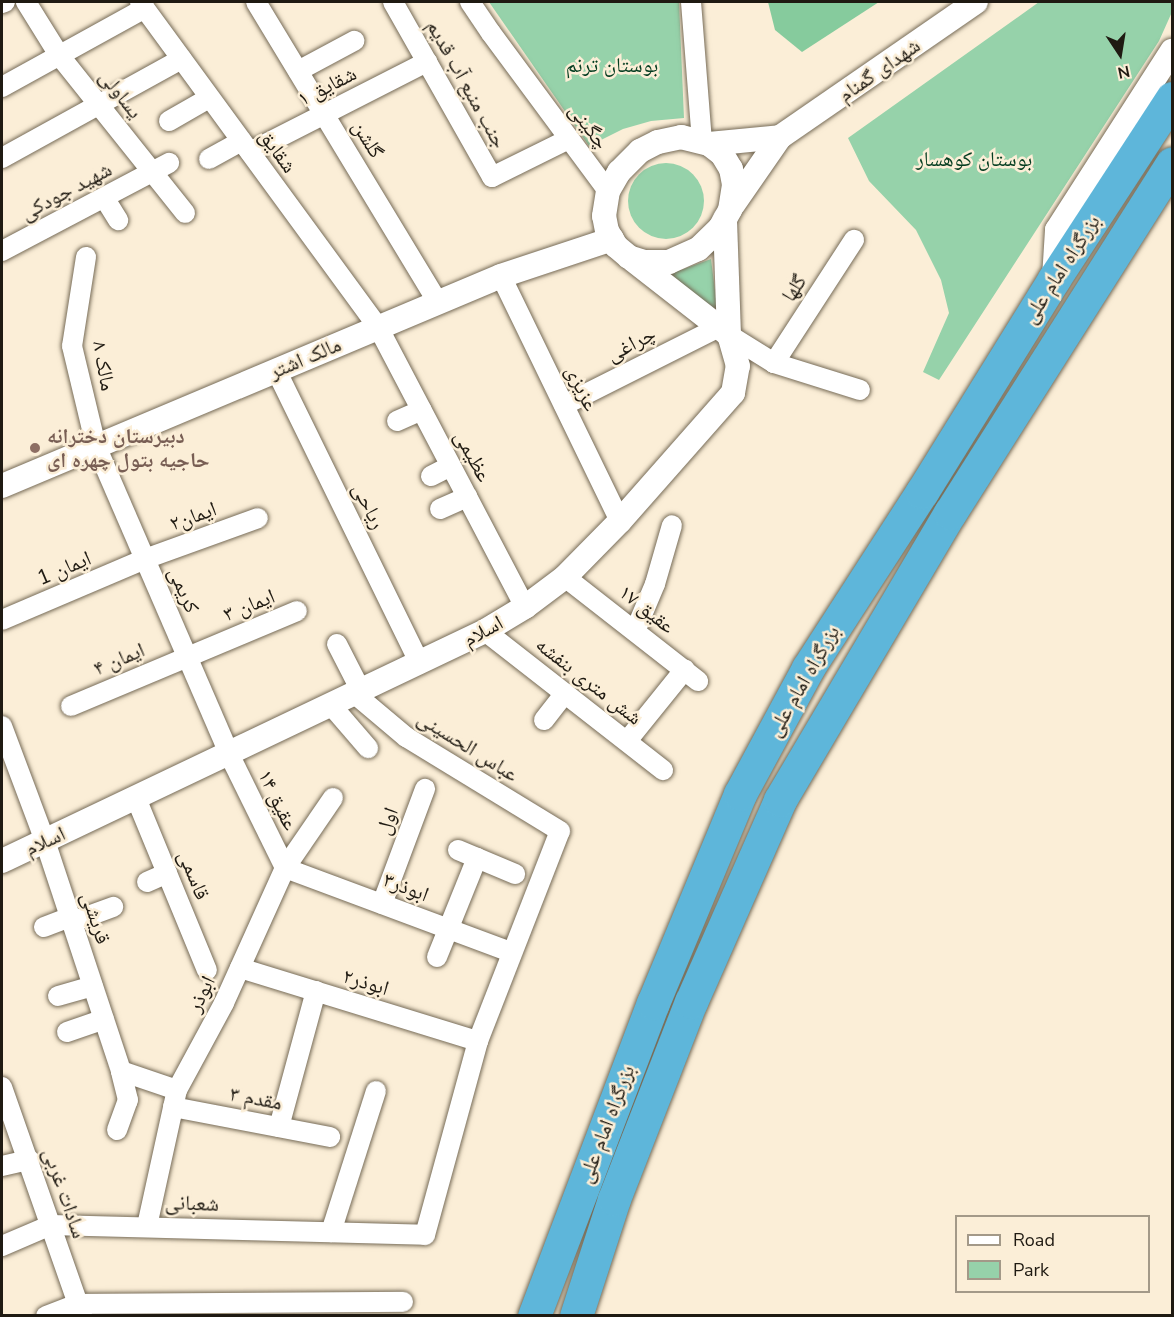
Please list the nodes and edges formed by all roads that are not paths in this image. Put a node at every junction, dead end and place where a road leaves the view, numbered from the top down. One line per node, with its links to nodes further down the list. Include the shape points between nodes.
1 (26, 2): 10 (street, یساولی)
2 (393, 2): 12 (street, جنب منبع آب قدیم)
3 (470, 2): 21 (street, چگینی)
4 (691, 2): 22 (street)
5 (976, 2): 20 (street, شهدای گمنام)
6 (264, 4): 13 (street, گلشن)
7 (142, 5): 10 (street); 11 (street, شقایق)
8 (354, 41): 13 (street)
9 (1173, 51): 39 (street, via 1057,230)
10 (59, 55): 14 (street); 17 (street, یساولی)
11 (181, 59): 15 (street, شقایق); 17 (street)
12 (427, 62): 18 (street, شقایق ۱); 21 (street, جنب منبع آب قدیم, via 492,177)
13 (298, 71): 18 (street, گلشن)
14 (2, 87)
15 (209, 98): 19 (street); 23 (street, شقایق)
16 (1173, 98): 39 (highway, بزرگراه امام علی)
17 (98, 105): 24 (street); 27 (street, یساولی)
18 (324, 114): 23 (street, شقایق ۱); 40 (street, گلشن)
19 (168, 121)
20 (780, 137): 22 (street, شهدای گمنام); 31 (street, شهدای گمنام)
21 (569, 139): 28 (street, چگینی)
22 (705, 142): 28 (street, via 681,137 649,146 625,165); 31 (street, via 722,154 731,169 734,185)
23 (245, 146): 25 (street, شقایق ۱); 41 (street, شقایق)
24 (2, 158)
25 (209, 159)
26 (1173, 163): 122 (highway, بزرگراه امام علی, via 950,513 780,800 691,1002 614,1199)
27 (161, 167): 29 (street, شهید جودکی); 30 (street, یساولی)
28 (608, 191): 33 (street, via 604,216)
29 (105, 199): 32 (street); 35 (street, شهید جودکی)
30 (185, 213)
31 (728, 214): 36 (street, via 706,243 680,258 657,263); 42 (street, اسلام)
32 (118, 220)
33 (612, 239): 36 (street); 38 (street, مالک اشتر)
34 (854, 240): 43 (street, گلها)
35 (2, 251)
36 (629, 256): 42 (street)
37 (86, 257): 49 (street, مالک ۸, via 72,346)
38 (501, 276): 40 (street, مالک اشتر); 46 (street, عزیزی)
39 (1054, 279): 121 (highway, بزرگراه امام علی, via 808,668 740,794 653,1003)
40 (438, 302): 41 (street, مالک اشتر)
41 (378, 327): 44 (street, مالک اشتر); 47 (street, عظیمی)
42 (724, 331): 43 (street); 46 (street, چراغی); 56 (street, اسلام, via 738,366 733,393)
43 (774, 363): 45 (street)
44 (276, 370): 49 (street, مالک اشتر); 67 (street, ریاحی)
45 (860, 390)
46 (564, 405): 56 (street, عزیزی)
47 (422, 410): 48 (street); 50 (street, عظیمی)
48 (397, 422)
49 (96, 446): 52 (street, مالک اشتر); 58 (street, کریمی)
50 (451, 466): 51 (street); 53 (street, عظیمی)
51 (431, 476)
52 (2, 486)
53 (467, 497): 54 (street); 60 (street, عظیمی)
54 (440, 509)
55 (258, 518): 58 (street, ایمان۲)
56 (620, 521): 59 (street, اسلام)
57 (672, 525): 63 (street, via 655,584)
58 (145, 559): 62 (street, ایمان 1); 66 (street, کریمی)
59 (566, 577): 60 (street, اسلام); 63 (street, عقیق ۱۷)
60 (525, 607): 64 (street, اسلام)
61 (297, 611): 66 (street, ایمان ۳)
62 (2, 620)
63 (636, 629): 74 (street, عقیق ۱۷, via 691,675)
64 (485, 631): 67 (street, اسلام); 69 (street, شش متری بنفشه)
65 (337, 644): 68 (street)
66 (187, 656): 71 (street, ایمان ۴); 76 (street, کریمی)
67 (420, 664): 68 (street, اسلام)
68 (358, 693): 70 (street, اسلام); 95 (street, عباس الحسینی, via 406,737 560,831)
69 (565, 693): 72 (street); 74 (street, شش متری بنفشه)
70 (331, 705): 75 (street); 76 (street, اسلام)
71 (70, 706)
72 (544, 720)
73 (2, 726): 78 (street, قریشی)
74 (627, 741): 77 (street, شش متری بنفشه)
75 (368, 748)
76 (229, 754): 80 (street, اسلام); 86 (street, عقیق ۱۴)
77 (663, 770)
78 (10, 774): 82 (street, قریشی)
79 (424, 789): 90 (street, اول)
80 (136, 798): 82 (street, اسلام); 87 (street, قاسمی)
81 (333, 798): 86 (street, ابوذر)
82 (45, 841): 85 (street, اسلام); 92 (street, قریشی)
83 (458, 850): 84 (street)
84 (477, 858): 88 (street); 94 (street)
85 (2, 861)
86 (285, 868): 90 (street, ابوذر۳); 97 (street, ابوذر)
87 (167, 873): 89 (street); 98 (street, قاسمی)
88 (515, 874)
89 (147, 882)
90 (382, 904): 94 (street, ابوذر۳)
91 (113, 907): 92 (street)
92 (71, 920): 93 (street); 99 (street, قریشی)
93 (44, 927)
94 (449, 929): 95 (street, ابوذر۳); 96 (street)
95 (511, 952): 104 (street)
96 (438, 957)
97 (240, 968): 100 (street, ابوذر۲); 108 (street, ابوذر)
98 (207, 970)
99 (93, 986): 101 (street); 102 (street, قریشی)
100 (316, 992): 104 (street, ابوذر۲); 109 (street)
101 (58, 996)
102 (104, 1019): 103 (street); 105 (street, قریشی)
103 (66, 1032)
104 (478, 1041): 116 (street, شعبانی, via 425,1235)
105 (121, 1071): 108 (street); 110 (street, قریشی, via 128,1100)
106 (2, 1087): 112 (street, سادات غربی)
107 (376, 1091): 116 (street)
108 (175, 1098): 109 (street, مقدم ۳); 115 (street, ابوذر)
109 (279, 1127): 111 (street, مقدم ۳)
110 (117, 1130)
111 (330, 1137)
112 (29, 1160): 113 (street); 114 (street, سادات غربی)
113 (2, 1166)
114 (51, 1225): 115 (street, شعبانی); 117 (street); 119 (street, سادات غربی)
115 (147, 1226): 116 (street, شعبانی)
116 (331, 1232)
117 (2, 1246)
118 (403, 1302): 119 (street)
119 (80, 1310): 120 (street)
120 (46, 1316)
121 (534, 1316)
122 (576, 1316)

